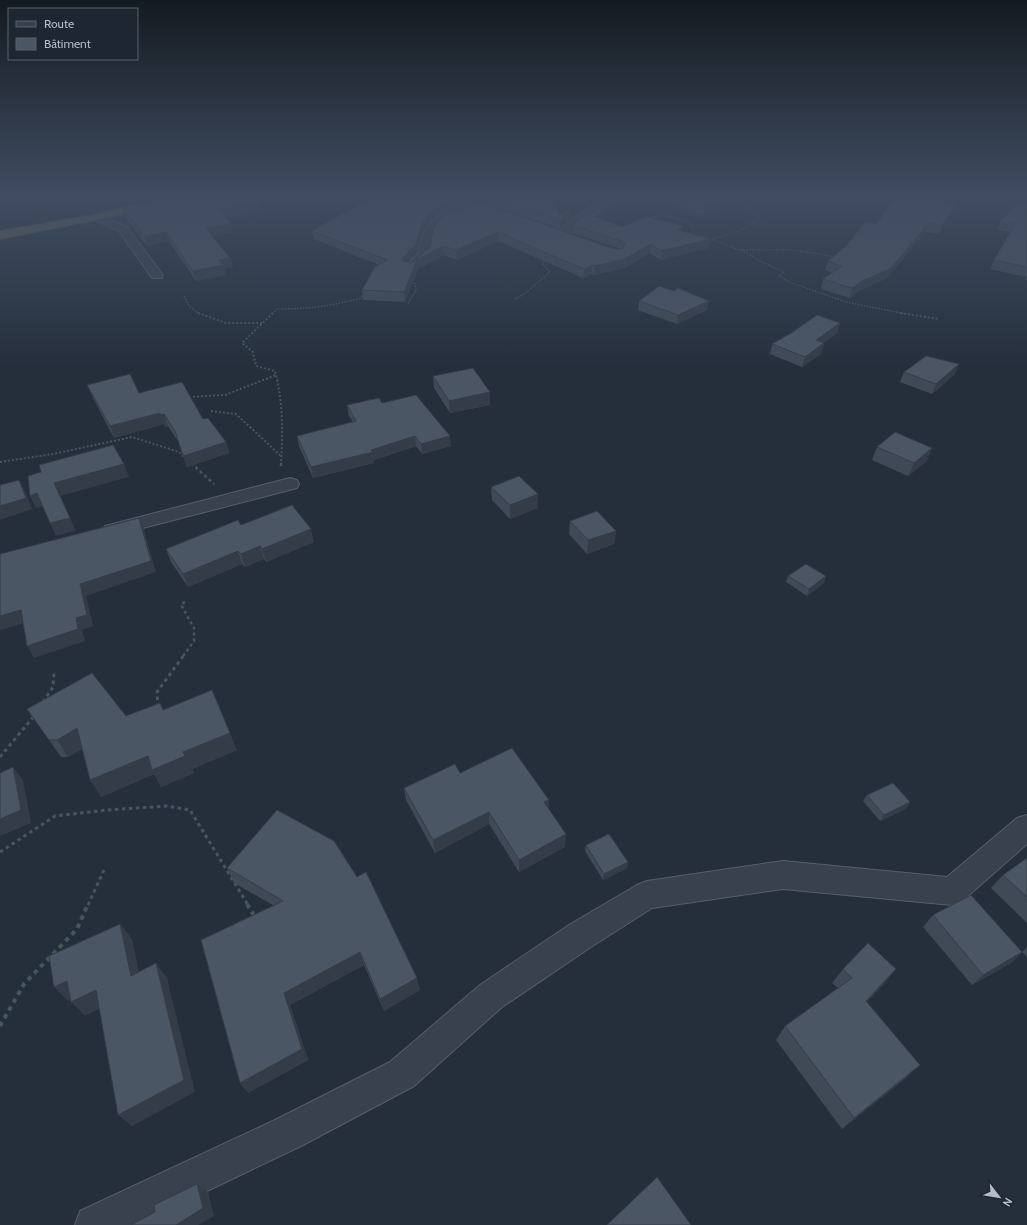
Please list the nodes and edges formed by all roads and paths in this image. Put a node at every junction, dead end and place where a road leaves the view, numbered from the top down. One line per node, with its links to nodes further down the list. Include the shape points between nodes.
1 (141, 254): 8 (street)
2 (424, 254): 7 (street)
3 (543, 254): 11 (path, via 545,258 543,264 550,272)
4 (749, 254): 13 (path, via 784,272 779,276 846,302 877,307 888,312)
5 (821, 254): 6 (path)
6 (840, 257)
7 (410, 267): 12 (path, via 416,291)
8 (157, 276)
9 (364, 291): 14 (path, via 361,298 326,308 278,309)
10 (184, 296): 14 (path, via 185,302 197,313 222,322)
11 (515, 299)
12 (408, 302)
13 (939, 319)
14 (262, 323): 15 (path, via 242,343 253,352 256,366 275,371)
15 (276, 375): 16 (path, via 225,394); 18 (path, via 284,429)
16 (188, 397)
17 (211, 411): 18 (path, via 236,414)
18 (282, 456): 20 (path)
19 (0, 462): 21 (path, via 53,454 132,437 179,452)
20 (285, 485): 21 (street)
21 (231, 499): 22 (street)
22 (92, 535)
23 (187, 600): 27 (path, via 181,605 194,628 194,640 158,692)
24 (54, 673): 25 (path, via 53,686)
25 (40, 706)
26 (36, 713): 28 (path)
27 (159, 714)
28 (0, 757)
29 (1027, 828): 34 (street, via 952,891 782,875 647,895 491,996 402,1074 288,1133)
30 (0, 852): 32 (path, via 55,816 167,806 190,810)
31 (104, 870): 33 (path, via 77,929 24,984)
32 (255, 917)
33 (0, 1026)
34 (94, 1225)

